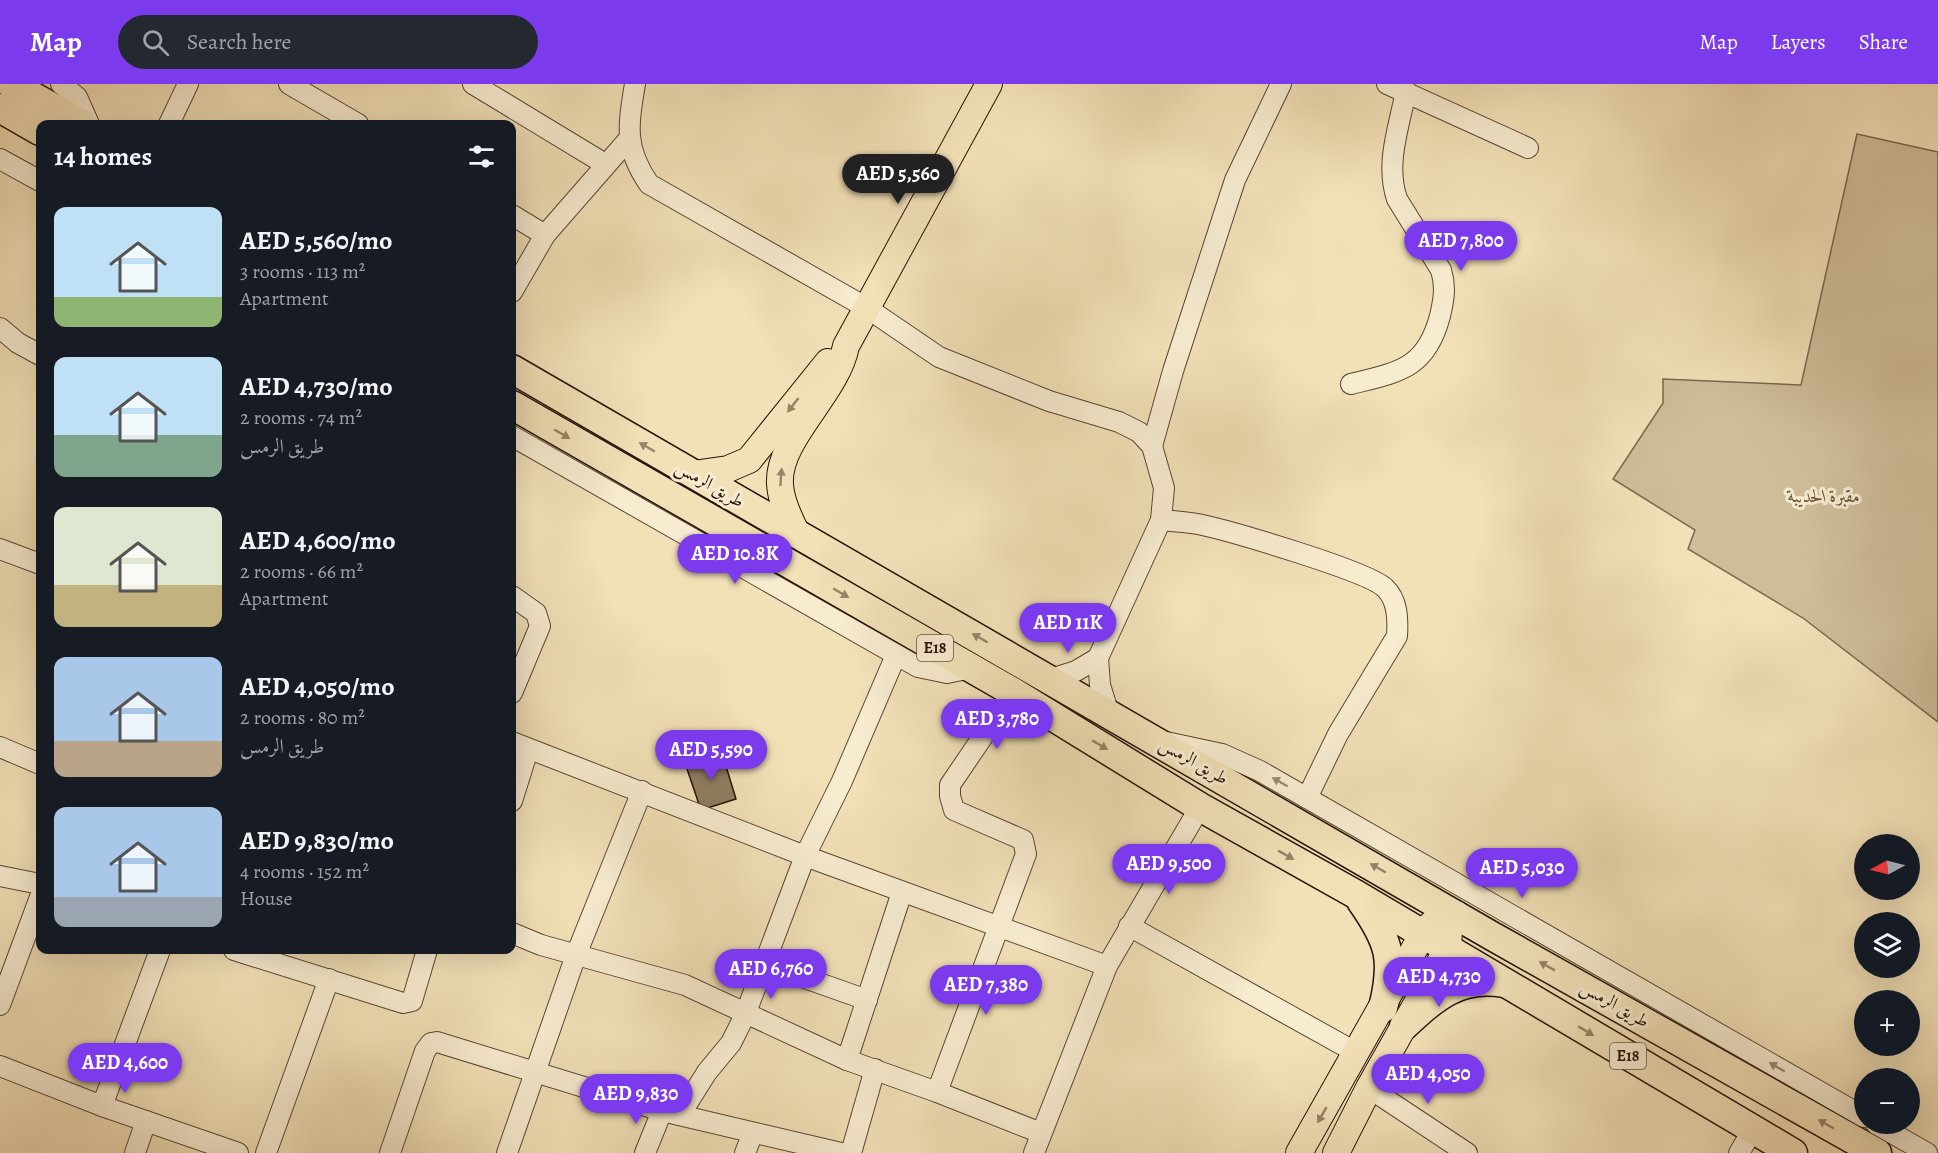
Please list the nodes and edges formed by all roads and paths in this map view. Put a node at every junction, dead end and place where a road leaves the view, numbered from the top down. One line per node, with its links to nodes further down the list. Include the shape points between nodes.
1 (11, 84): 13 (highway)
2 (61, 84): 14 (street, via 77,97)
3 (188, 84): 15 (street)
4 (290, 84): 10 (street)
5 (472, 84): 21 (street)
6 (634, 84): 18 (street)
7 (989, 84): 26 (main road)
8 (1281, 84): 34 (street, via 1236,180)
9 (1387, 84): 11 (street)
10 (320, 92): 16 (street)
11 (1406, 92): 19 (street); 31 (street, via 1392,161 1393,187 1441,270 1444,300 1429,348 1421,358 1398,371)
12 (0, 108): 17 (highway)
13 (75, 120)
14 (87, 120)
15 (171, 120)
16 (353, 120)
17 (36, 129)
18 (628, 140): 21 (street); 26 (street, via 635,164 649,184)
19 (1528, 148)
20 (0, 159): 22 (street)
21 (605, 164): 24 (street)
22 (36, 179)
23 (516, 217): 24 (street)
24 (545, 235): 25 (street)
25 (516, 285)
26 (867, 308): 28 (main road); 34 (street, via 939,357 1049,401 1119,422 1139,432)
27 (0, 328): 29 (street)
28 (846, 346): 35 (main road, one-way to 35, via 828,362 749,460 728,469); 37 (main road, one-way to 28, via 781,495 782,463 839,369)
29 (36, 353)
30 (516, 371): 35 (highway, طريق الرمس / E18, one-way to 30)
31 (1351, 384)
32 (516, 407): 43 (highway, طريق الرمس / E18, one-way to 43)
33 (516, 438): 41 (street)
34 (1152, 446): 36 (street, via 1164,488)
35 (693, 474): 37 (highway, طريق الرمس / E18)
36 (1161, 520): 42 (street); 54 (street, via 1198,524 1347,569 1386,588 1394,603 1397,636 1338,734)
37 (796, 532): 44 (highway, طريق الرمس / E18, one-way to 37)
38 (0, 549): 39 (street)
39 (36, 562)
40 (516, 599): 45 (street, via 536,613 540,626)
41 (896, 655): 43 (street, via 932,672); 56 (street)
42 (1098, 658): 44 (street); 47 (street, via 1100,685)
43 (971, 668): 46 (highway, طريق الرمس / E18)
44 (1051, 679): 47 (highway, طريق الرمس / E18)
45 (516, 683)
46 (1013, 692): 55 (highway, طريق الرمس / E18, one-way to 55); 64 (street, via 950,785 954,810 1023,840 1027,846)
47 (1108, 711): 48 (highway, طريق الرمس / E18)
48 (1158, 741): 54 (street, one-way to 48, via 1222,754); 62 (highway, طريق الرمس / E18, one-way to 48)
49 (520, 746): 52 (street); 53 (street)
50 (0, 747): 51 (street)
51 (36, 762)
52 (516, 774)
53 (642, 791): 56 (street); 71 (street)
54 (1307, 798): 88 (street, one-way to 54)
55 (1200, 807): 60 (highway, طريق الرمس / E18, one-way to 60); 63 (street)
56 (805, 856): 59 (street); 72 (street)
57 (0, 876): 58 (street)
58 (36, 883)
59 (902, 892): 64 (street); 76 (street)
60 (1357, 895): 66 (highway, طريق الرمس / E18); 79 (highway, via 1388,947)
61 (36, 908): 77 (street)
62 (1445, 910): 66 (main road); 67 (main road); 109 (highway, طريق الرمس / E18, one-way to 62)
63 (1129, 926): 73 (street); 80 (street)
64 (1000, 927): 73 (street); 86 (street)
65 (516, 934): 71 (street)
66 (1423, 934): 67 (highway, طريق الرمس / E18); 79 (main road)
67 (1448, 948): 75 (highway, طريق الرمس / E18); 79 (main road)
68 (159, 954): 87 (street)
69 (247, 954): 74 (street)
70 (427, 954): 74 (street, via 412,1001 403,1003)
71 (576, 955): 78 (street, via 686,986); 84 (street)
72 (765, 964): 76 (street); 78 (street)
73 (1107, 966): 92 (street)
74 (329, 979): 97 (street)
75 (1506, 983): 79 (highway, via 1479,981 1453,987); 94 (highway, طريق الرمس / E18, one-way to 94)
76 (867, 1000): 81 (street)
77 (0, 1005)
78 (745, 1015): 81 (street); 89 (street, via 730,1043)
79 (1394, 1017): 80 (main road); 85 (main road)
80 (1357, 1053): 105 (main road, one-way to 105)
81 (847, 1060): 83 (street)
82 (0, 1066): 87 (street)
83 (875, 1070): 86 (street); 103 (street)
84 (536, 1073): 89 (street); 98 (street, via 450,1045 431,1043); 99 (street)
85 (1369, 1089): 106 (main road); 107 (street)
86 (937, 1092): 92 (street)
87 (102, 1106): 90 (street)
88 (1854, 1111)
89 (671, 1113): 91 (street); 100 (street)
90 (146, 1121): 95 (street); 96 (street)
91 (753, 1133): 101 (street); 102 (street)
92 (1041, 1134): 104 (street)
93 (1894, 1134): 110 (street)
94 (1745, 1142): 108 (highway, طريق الرمس / E18)
95 (135, 1153)
96 (238, 1153)
97 (266, 1153)
98 (390, 1153)
99 (507, 1153)
100 (645, 1153)
101 (746, 1153)
102 (841, 1153)
103 (851, 1153)
104 (1034, 1153)
105 (1299, 1153)
106 (1336, 1153)
107 (1467, 1153)
108 (1793, 1153)
109 (1877, 1153)
110 (1928, 1153)

